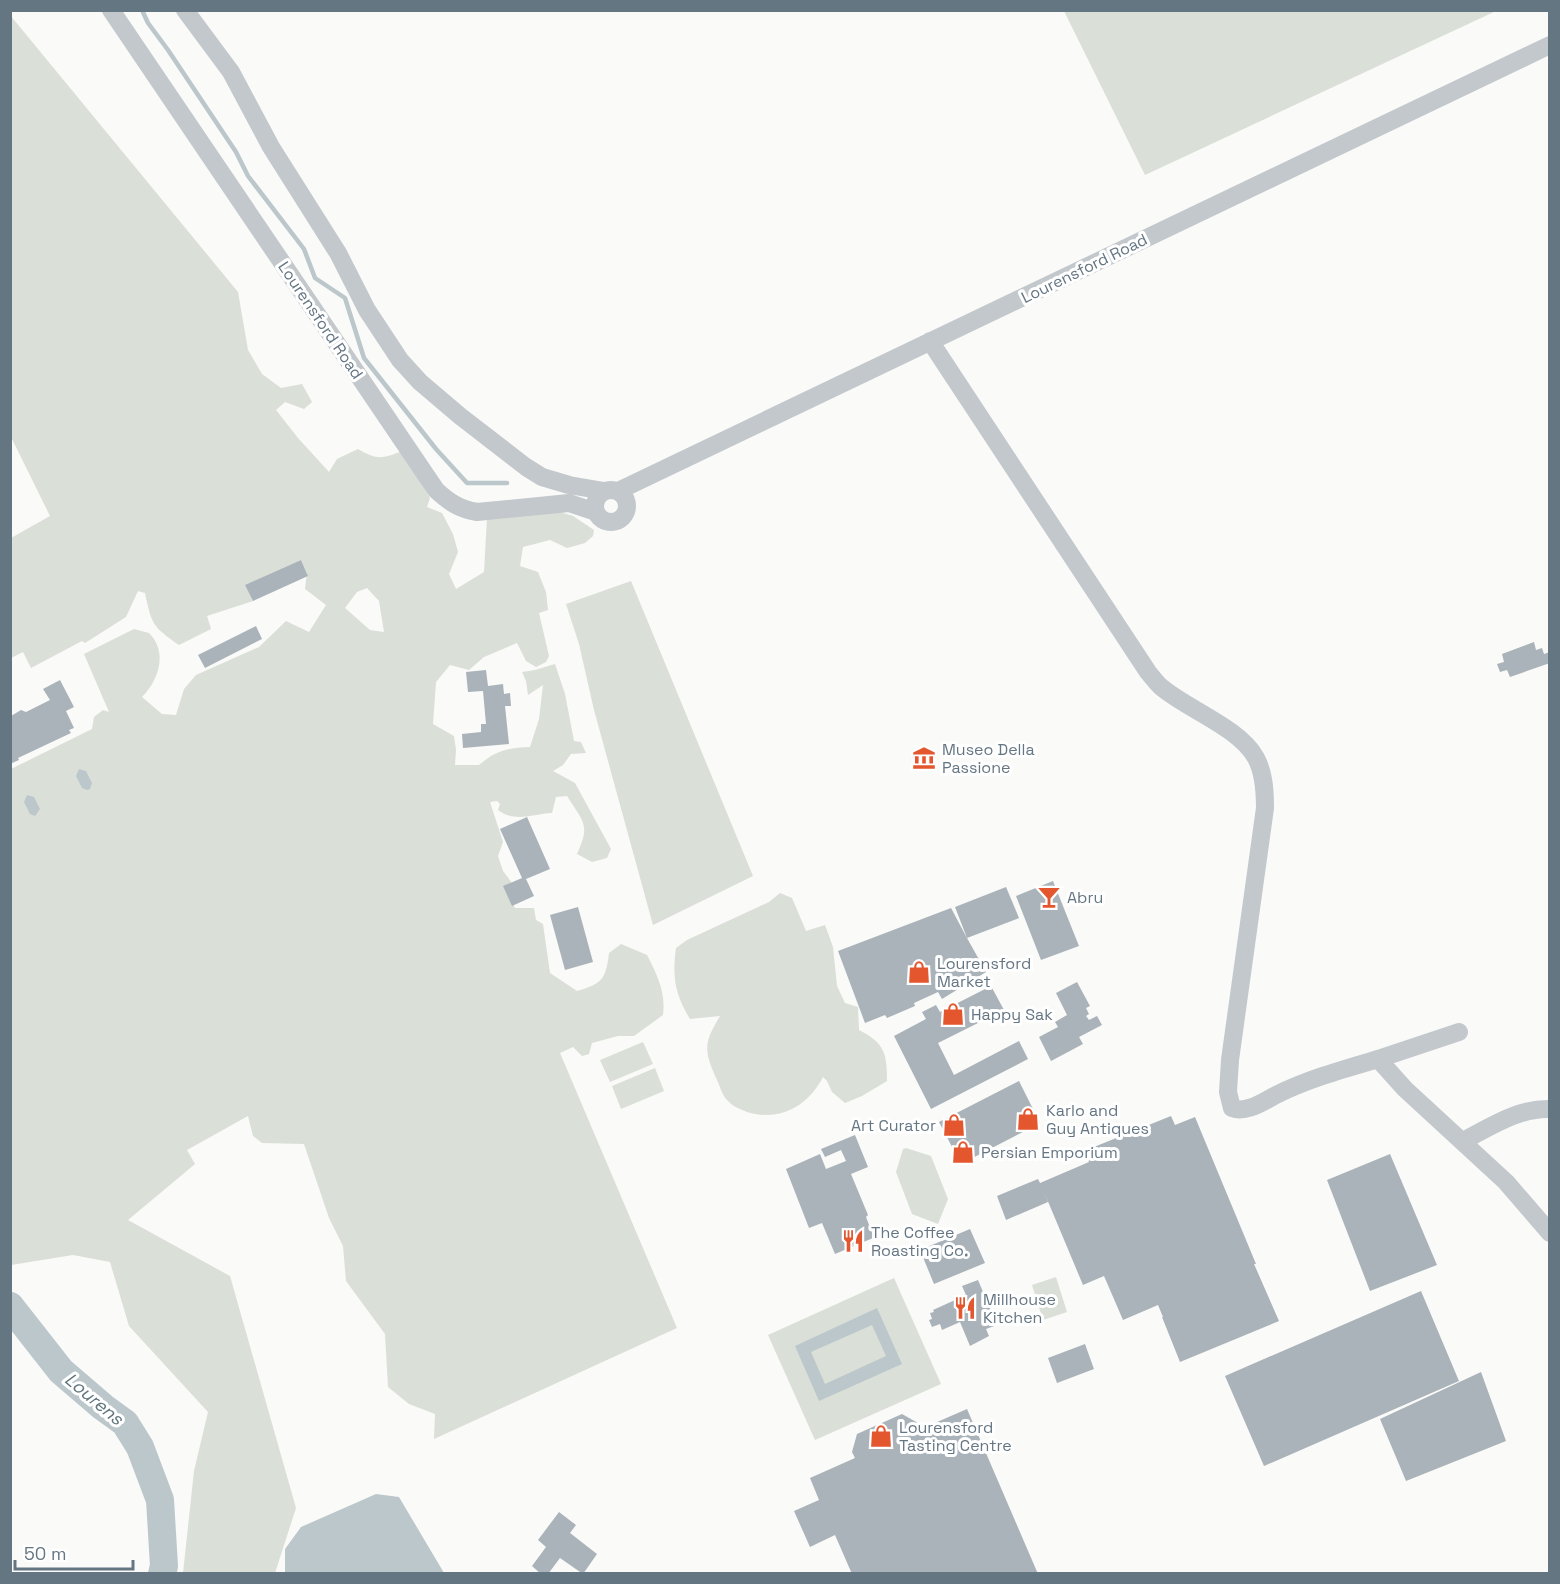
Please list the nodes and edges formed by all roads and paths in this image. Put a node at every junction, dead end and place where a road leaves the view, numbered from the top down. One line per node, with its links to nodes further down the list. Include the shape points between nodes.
1 (111, 10): 6 (street, Lourensford Road, via 436,490 452,504 477,512 569,503)
2 (185, 10): 5 (street, via 231,72 271,147 400,360 460,416 542,477)
3 (1550, 45): 4 (street, Lourensford Road)
4 (930, 341): 5 (street, Lourensford Road); 8 (street, via 1148,672 1160,686 1244,743 1256,758 1265,787 1265,808 1230,1060 1228,1092 1232,1108 1246,1108 1290,1088)
5 (611, 491): 6 (street, via 598,497); 6 (street, via 627,501 626,514 607,522)
6 (596, 512)
7 (1459, 1032): 8 (street)
8 (1378, 1059): 10 (street)
9 (1550, 1109): 10 (street, via 1515,1115)
10 (1463, 1141): 11 (street, via 1506,1182)
11 (1550, 1233)

